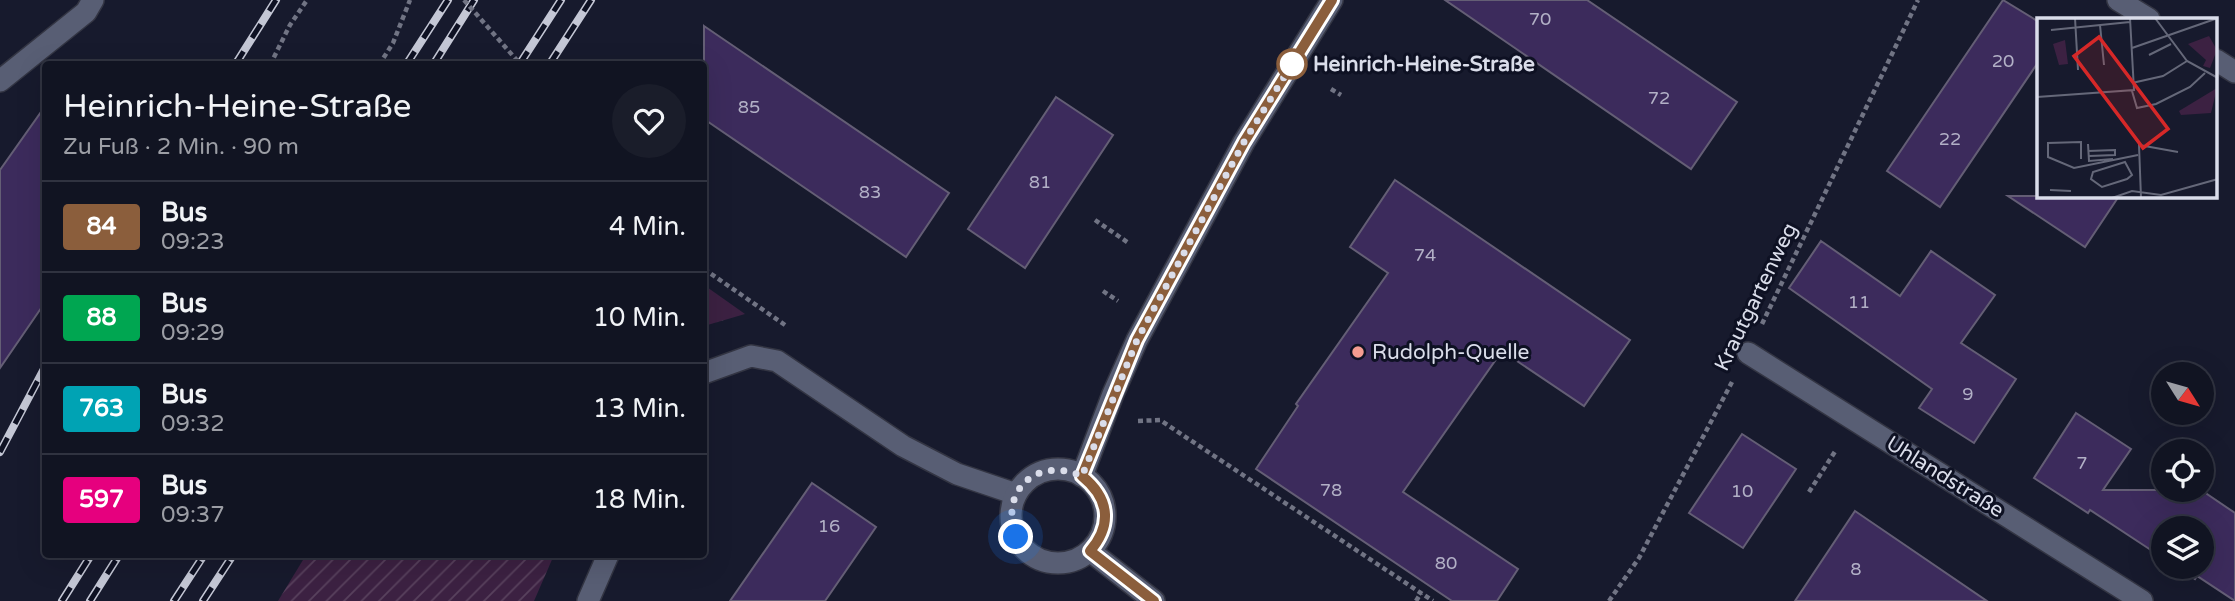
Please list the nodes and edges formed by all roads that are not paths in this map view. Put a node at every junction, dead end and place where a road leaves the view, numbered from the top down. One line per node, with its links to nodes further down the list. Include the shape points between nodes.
1 (93, 0): 7 (street, via 86,12)
2 (1332, 0): 10 (street, via 1228,171 1137,340)
3 (2118, 0): 4 (street)
4 (2147, 18)
5 (2218, 61): 6 (street)
6 (2235, 72)
7 (0, 81)
8 (1748, 353): 17 (street, Uhlandstraße)
9 (707, 372): 11 (street, via 751,356 777,361 903,446 957,474)
10 (1082, 476): 11 (street, via 1053,469 1025,482); 12 (street, via 1097,491 1105,511 1099,540)
11 (1016, 494): 12 (street, via 1011,523 1030,554 1064,563)
12 (1090, 551): 14 (street)
13 (607, 558): 15 (street)
14 (1129, 593): 16 (street)
15 (587, 601)
16 (1154, 601)
17 (2142, 601)

